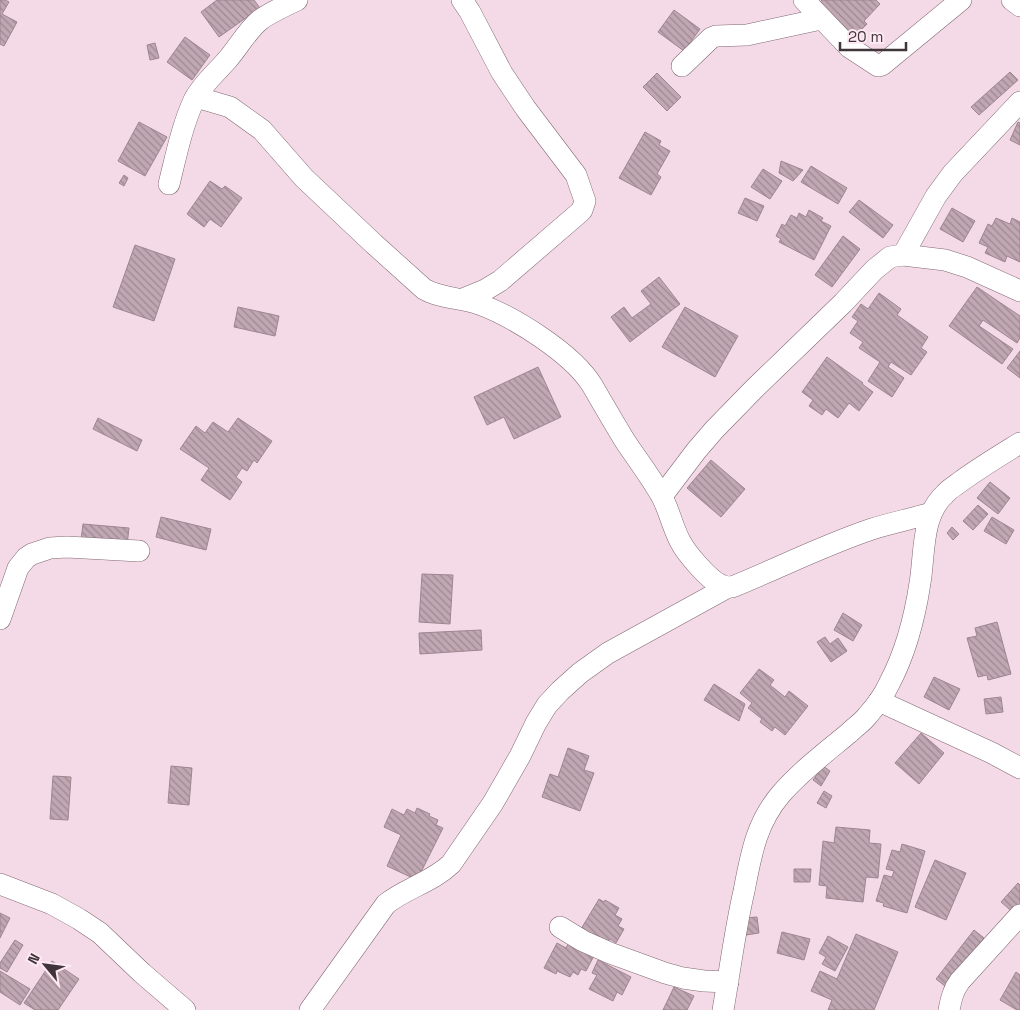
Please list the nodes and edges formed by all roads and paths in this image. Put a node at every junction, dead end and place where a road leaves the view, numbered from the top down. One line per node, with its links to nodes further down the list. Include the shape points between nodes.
1 (297, 0): 9 (street, via 262,18)
2 (462, 0): 14 (street, via 507,80 576,175 585,201 579,213 500,281)
3 (804, 0): 7 (street)
4 (961, 0): 7 (street, via 879,66 849,47)
5 (1012, 0): 6 (street)
6 (1020, 6)
7 (821, 19): 8 (street, via 747,36 716,36)
8 (682, 66)
9 (196, 97): 11 (street, via 185,124); 14 (street, via 230,108 262,130 310,184 424,289)
10 (1020, 102): 12 (street, via 953,173 936,196)
11 (169, 184)
12 (903, 255): 13 (street, via 945,260); 16 (street, via 890,257 874,270 754,389 714,430)
13 (1020, 291)
14 (463, 299): 16 (street, via 508,317 546,341 583,373)
15 (1020, 443): 17 (street, via 981,466 944,494)
16 (662, 496): 19 (street, via 680,541 714,581)
17 (931, 513): 19 (street, via 821,548); 21 (street, via 914,615 899,664)
18 (139, 551): 20 (street, via 66,547 32,554 18,568)
19 (728, 587): 28 (street, via 608,653 560,691 547,705 494,803 452,864 386,904)
20 (0, 619)
21 (879, 701): 22 (street); 26 (street, via 868,716 783,791 766,816 752,850)
22 (1020, 768)
23 (0, 884): 27 (street, via 52,904 93,928)
24 (1020, 914): 30 (street, via 960,981 952,995)
25 (560, 927): 26 (street, via 610,953 665,973 704,982)
26 (728, 982): 29 (street)
27 (185, 1010)
28 (310, 1010)
29 (723, 1010)
30 (949, 1010)

